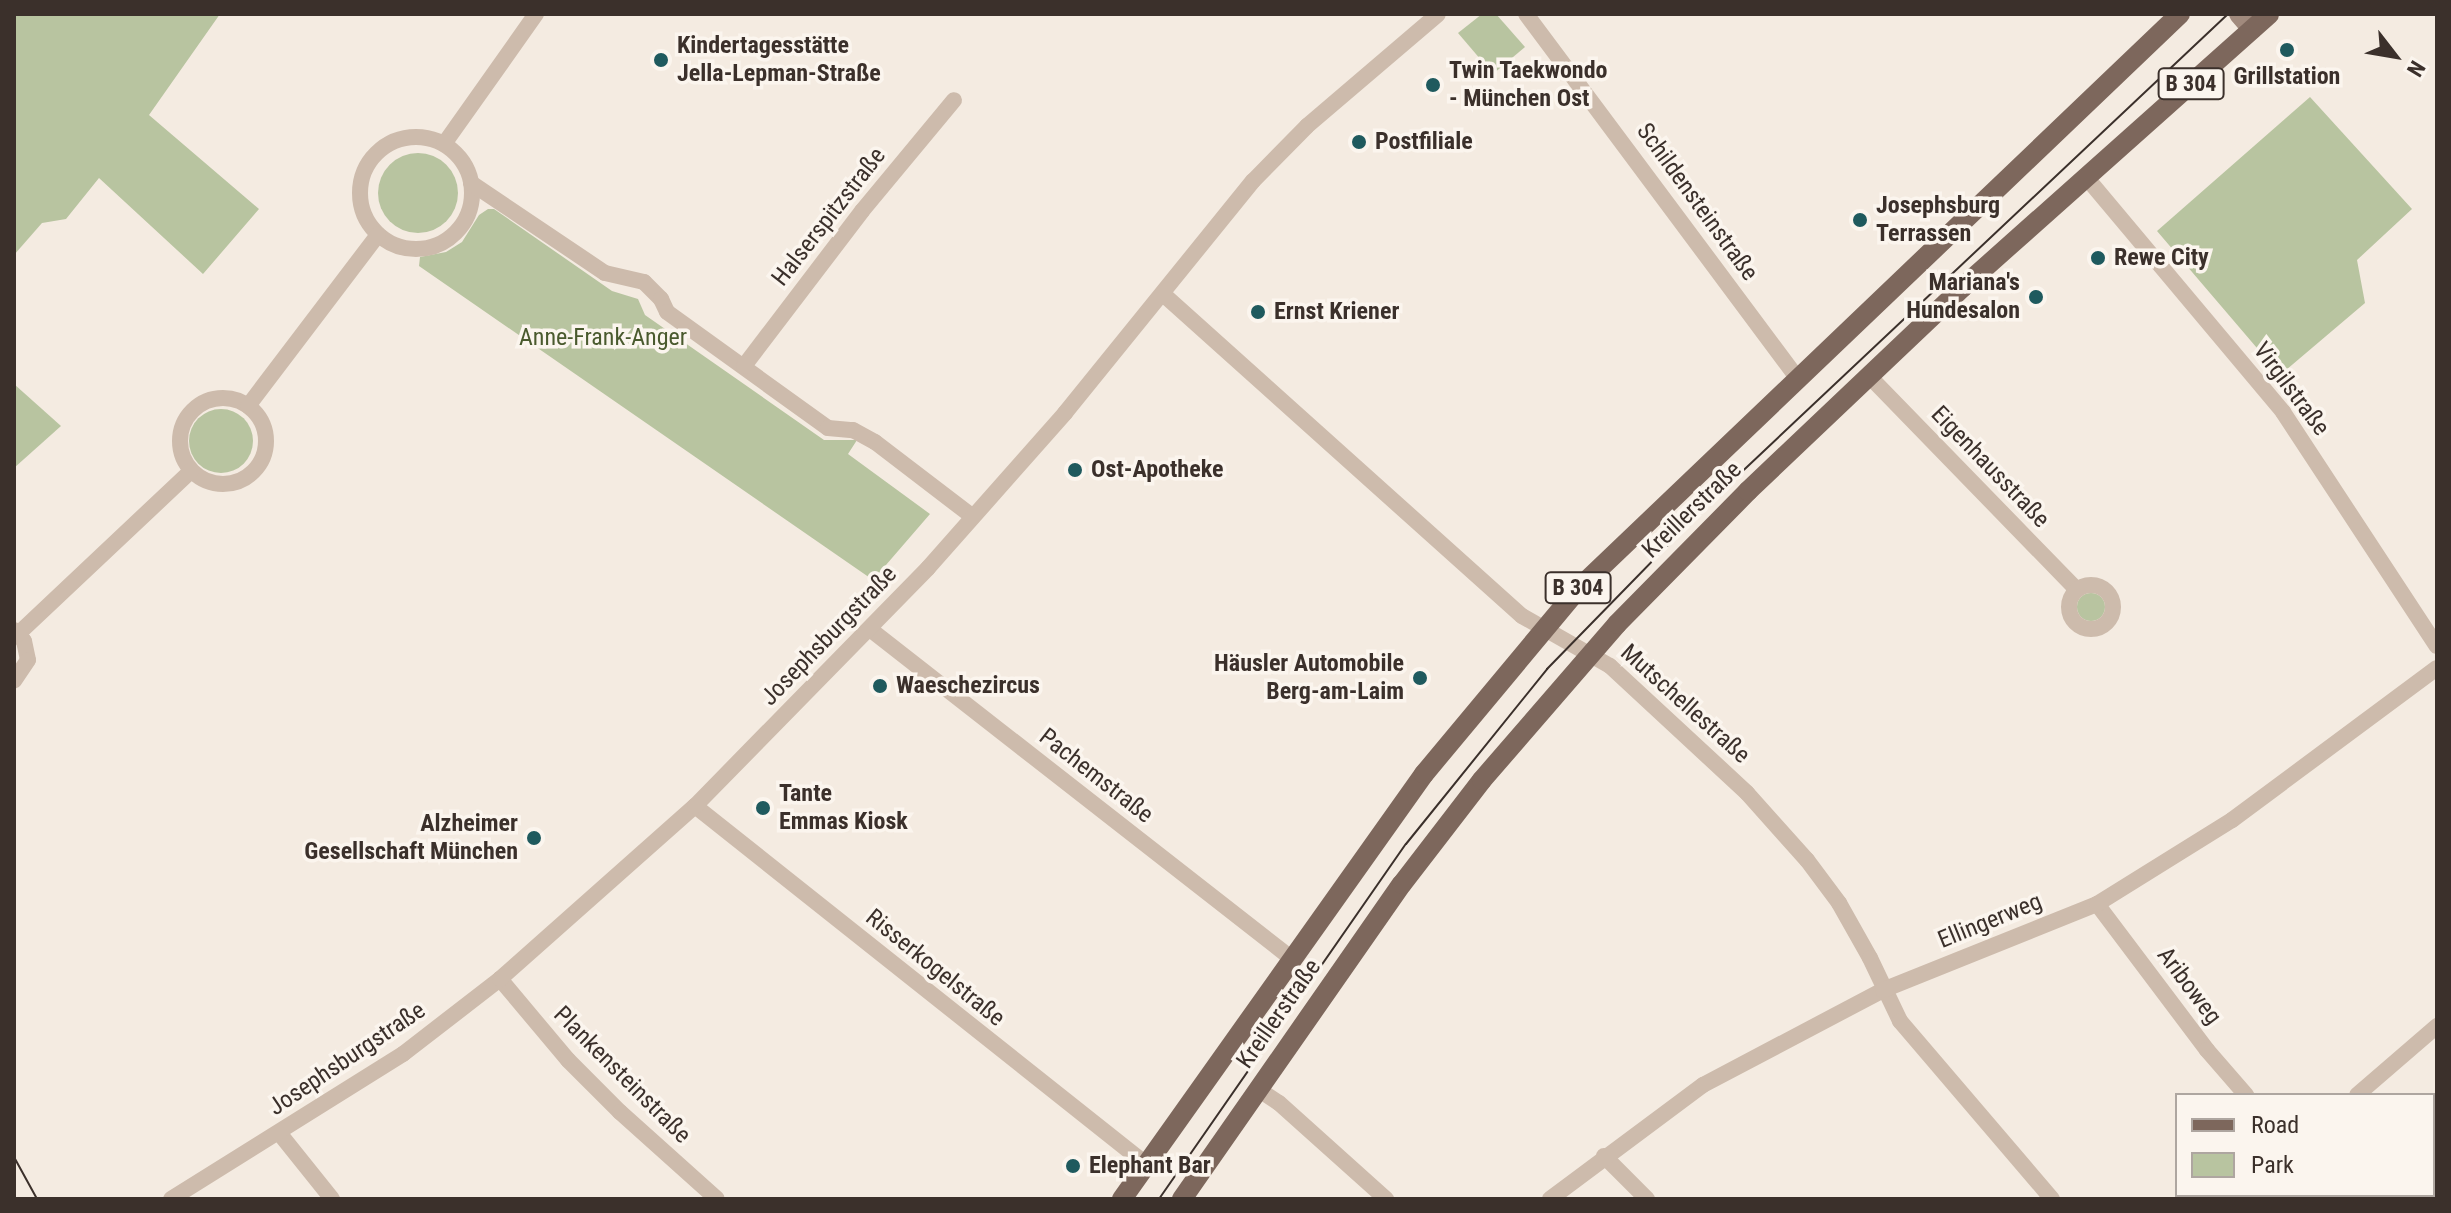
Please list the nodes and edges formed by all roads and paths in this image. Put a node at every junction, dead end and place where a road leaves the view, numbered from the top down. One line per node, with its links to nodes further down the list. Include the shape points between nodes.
1 (536, 14): 8 (street)
2 (1438, 14): 12 (street, Josephsburgstraße, via 1296,137 1253,181)
3 (1526, 14): 15 (street, Schildensteinstraße)
4 (2180, 14): 15 (main road, Kreillerstraße / B 304)
5 (2269, 14): 6 (main road, Kreillerstraße / B 304)
6 (2246, 21): 9 (main road, Kreillerstraße / B 304)
7 (954, 100): 13 (street, Halserspitzstraße)
8 (444, 144): 10 (street, via 465,167); 11 (street, via 427,138 398,140 373,158 360,186 361,204)
9 (2086, 177): 14 (main road, Kreillerstraße / B 304); 23 (street, Virgilstraße, via 2283,412)
10 (471, 183): 11 (street, via 465,221 436,246 397,246); 13 (street, via 605,273 644,282 667,312)
11 (378, 235): 16 (street)
12 (1163, 294): 18 (street, Josephsburgstraße); 20 (street, Mutschellestraße, via 1522,616)
13 (744, 366): 18 (street, via 828,428 853,430 875,442)
14 (1869, 376): 19 (street, Eigenhausstraße); 24 (main road, Kreillerstraße / B 304, via 1665,572)
15 (1799, 380): 20 (main road, Kreillerstraße / B 304, via 1673,494)
16 (248, 406): 17 (street, via 222,398 196,407 186,418 180,445); 17 (street, via 265,430 266,444 255,470 230,485 202,480)
17 (191, 471): 22 (street)
18 (973, 517): 21 (street, Josephsburgstraße)
19 (2077, 590)
20 (1544, 628): 24 (street, Mutschellestraße); 29 (main road, Kreillerstraße / B 304, via 1424,774)
21 (871, 630): 27 (street, Josephsburgstraße); 29 (street, Pachemstraße)
22 (16, 632): 26 (street, via 28,660)
23 (2437, 646)
24 (1589, 654): 31 (street, Mutschellestraße, via 1610,666 1692,739 1807,860 1839,903); 33 (main road, Kreillerstraße / B 304, via 1402,884)
25 (2437, 668): 28 (street, Ellingerweg, via 2232,820)
26 (14, 681)
27 (695, 806): 30 (street, Josephsburgstraße); 38 (street, Risserkogelstraße)
28 (2097, 904): 31 (street, Ellingerweg); 34 (street, Ariboweg)
29 (1291, 958): 38 (main road, Kreillerstraße / B 304)
30 (500, 979): 36 (street, Josephsburgstraße, via 399,1057); 41 (street, Plankensteinstraße, via 568,1060)
31 (1883, 990): 37 (street, Ellingerweg, via 1703,1085); 47 (street, Mutschellestraße, via 1900,1021)
32 (2437, 1026): 35 (street)
33 (1258, 1089): 43 (main road, Kreillerstraße / B 304); 44 (street)
34 (2244, 1093)
35 (2359, 1093)
36 (280, 1134): 39 (street, Josephsburgstraße); 40 (street)
37 (1604, 1156): 45 (street, Ellingerweg); 46 (street)
38 (1147, 1165): 42 (main road, Kreillerstraße / B 304)
39 (171, 1199)
40 (332, 1199)
41 (717, 1199)
42 (1122, 1199)
43 (1182, 1199)
44 (1386, 1199)
45 (1550, 1199)
46 (1647, 1199)
47 (2052, 1199)

